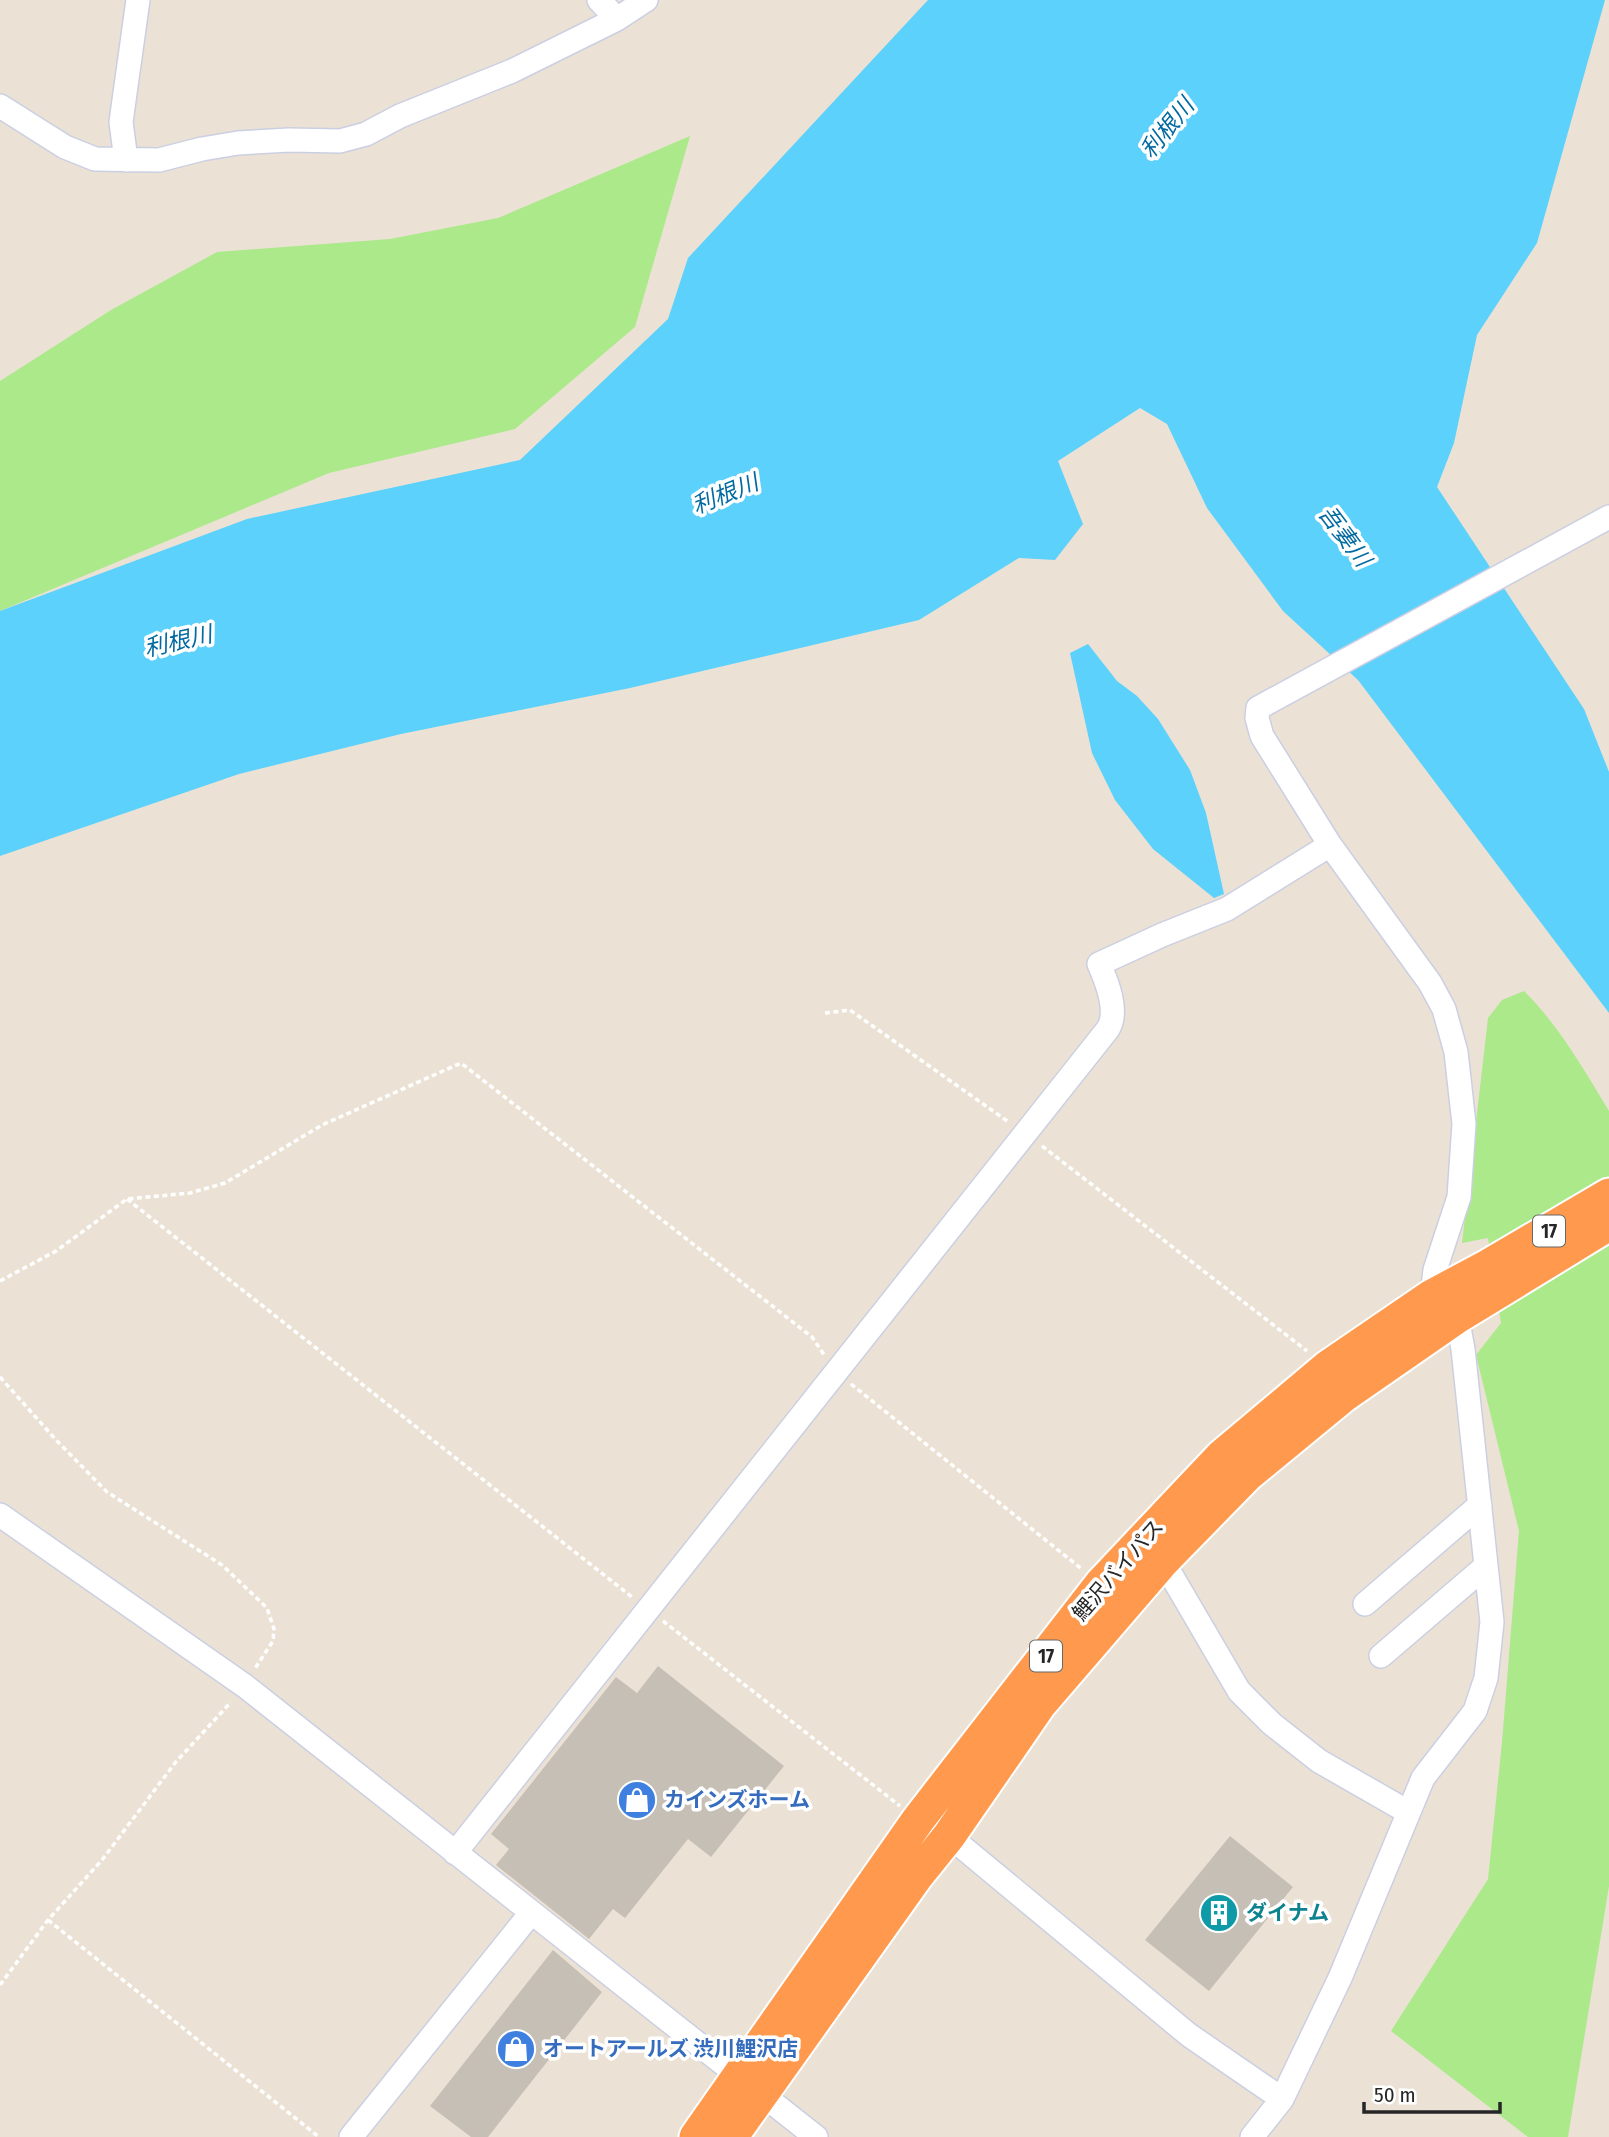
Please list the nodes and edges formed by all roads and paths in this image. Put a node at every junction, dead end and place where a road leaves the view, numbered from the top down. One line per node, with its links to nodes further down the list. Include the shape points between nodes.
1 (138, 0): 6 (street, via 121,122)
2 (599, 0): 4 (street)
3 (646, 0): 4 (street)
4 (617, 19): 6 (street, via 512,71 366,134 340,141 238,143 159,160)
5 (0, 106): 6 (street, via 65,147 95,159)
6 (126, 160)
7 (1609, 517): 8 (street, via 1258,708 1256,719 1262,736)
8 (1330, 845): 10 (street, via 1227,909 1100,964 1113,1021); 16 (street, via 1430,983 1444,1009 1456,1052 1464,1124 1459,1197 1435,1270)
9 (825, 1013): 10 (path, via 850,1010)
10 (1026, 1134): 18 (path); 19 (street)
11 (1609, 1195): 15 (highway, 鯉沢バイパス / 17)
12 (127, 1199): 14 (path, via 56,1251); 19 (path, via 190,1193 225,1183 322,1125 461,1063 811,1337); 27 (path)
13 (1609, 1224): 15 (highway, 鯉沢バイパス / 17)
14 (0, 1281)
15 (1491, 1281): 16 (highway, 鯉沢バイパス / 17); 17 (highway, 鯉沢バイパス / 17)
16 (1432, 1296): 18 (highway, 鯉沢バイパス / 17)
17 (1457, 1317): 21 (street); 23 (highway, 鯉沢バイパス / 17, via 1343,1396 1247,1475)
18 (1328, 1367): 25 (highway, 鯉沢バイパス / 17, via 1221,1457)
19 (837, 1372): 25 (path); 27 (street)
20 (0, 1377): 29 (path, via 107,1492 222,1565 267,1608 273,1641)
21 (1480, 1505): 24 (street); 26 (street)
22 (0, 1515): 29 (street)
23 (1163, 1561): 30 (street, via 1239,1691 1319,1761); 32 (highway, 鯉沢バイパス / 17, via 1040,1704)
24 (1486, 1566): 28 (street); 30 (street, via 1492,1622 1486,1678 1475,1711 1423,1778)
25 (1101, 1584): 31 (highway, 鯉沢バイパス / 17)
26 (1365, 1604)
27 (648, 1610): 31 (path); 33 (street)
28 (1381, 1656)
29 (246, 1686): 33 (street); 35 (path, via 175,1763 102,1860)
30 (1408, 1812): 38 (street, via 1340,1978)
31 (918, 1820): 37 (highway, 鯉沢バイパス / 17)
32 (949, 1836): 37 (highway, 鯉沢バイパス / 17); 38 (street, via 1189,2035)
33 (455, 1853): 34 (street)
34 (531, 1913): 37 (street); 40 (street)
35 (48, 1920): 36 (path); 39 (path)
36 (0, 1985)
37 (751, 2084): 41 (highway, 鯉沢バイパス / 17); 42 (highway, 鯉沢バイパス / 17); 43 (street)
38 (1282, 2099): 44 (street)
39 (319, 2137)
40 (351, 2137)
41 (696, 2137)
42 (731, 2137)
43 (816, 2137)
44 (1252, 2137)

